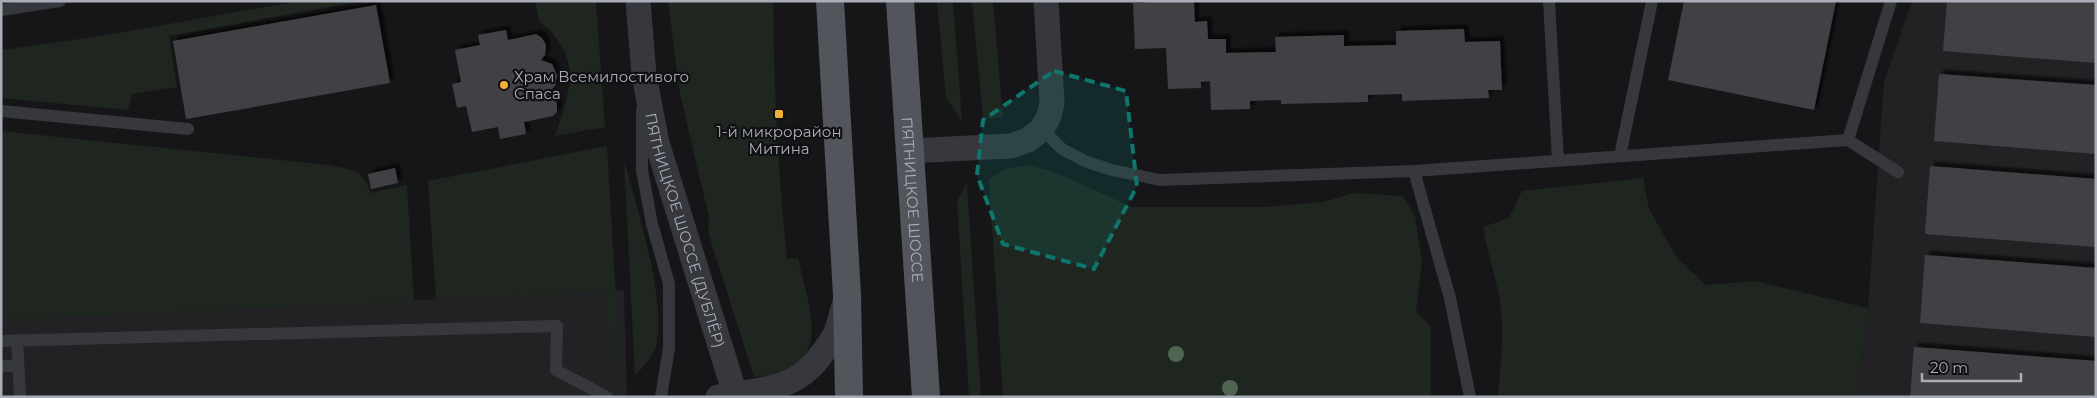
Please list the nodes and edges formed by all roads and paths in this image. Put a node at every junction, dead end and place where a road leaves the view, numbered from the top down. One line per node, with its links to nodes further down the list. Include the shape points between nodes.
1 (60, 1): 9 (lane)
2 (638, 1): 10 (street, ПЯТНИЦКОЕ ШОССЕ (ДУБЛЁР))
3 (900, 1): 15 (main road, ПЯТНИЦКОЕ ШОССЕ)
4 (1046, 1): 13 (street, via 1052,103)
5 (1549, 1): 17 (lane)
6 (1652, 1): 16 (lane)
7 (1891, 1): 14 (lane)
8 (832, 4): 20 (main road)
9 (1, 10)
10 (644, 75): 25 (street, ПЯТНИЦКОЕ ШОССЕ (ДУБЛЁР), via 657,143); 28 (lane, via 642,170 652,224 669,284 669,348)
11 (1, 111): 12 (lane)
12 (188, 128)
13 (1042, 128): 15 (street, via 1028,140 1011,146); 18 (lane, via 1062,149 1087,162 1160,180)
14 (1848, 140): 16 (lane); 19 (lane)
15 (908, 151): 30 (main road, ПЯТНИЦКОЕ ШОССЕ)
16 (1620, 156): 17 (lane)
17 (1558, 160): 18 (lane)
18 (1414, 171): 31 (lane, via 1450,298)
19 (1898, 172)
20 (847, 295): 25 (street, via 834,336 818,361 799,378 785,385); 29 (main road)
21 (18, 340): 22 (lane); 24 (lane); 27 (lane, via 556,326 556,370)
22 (1, 341)
23 (1, 366): 24 (lane)
24 (18, 366): 26 (lane)
25 (730, 396)
26 (20, 397)
27 (607, 397)
28 (661, 397)
29 (849, 397)
30 (926, 397)
31 (1470, 397)

